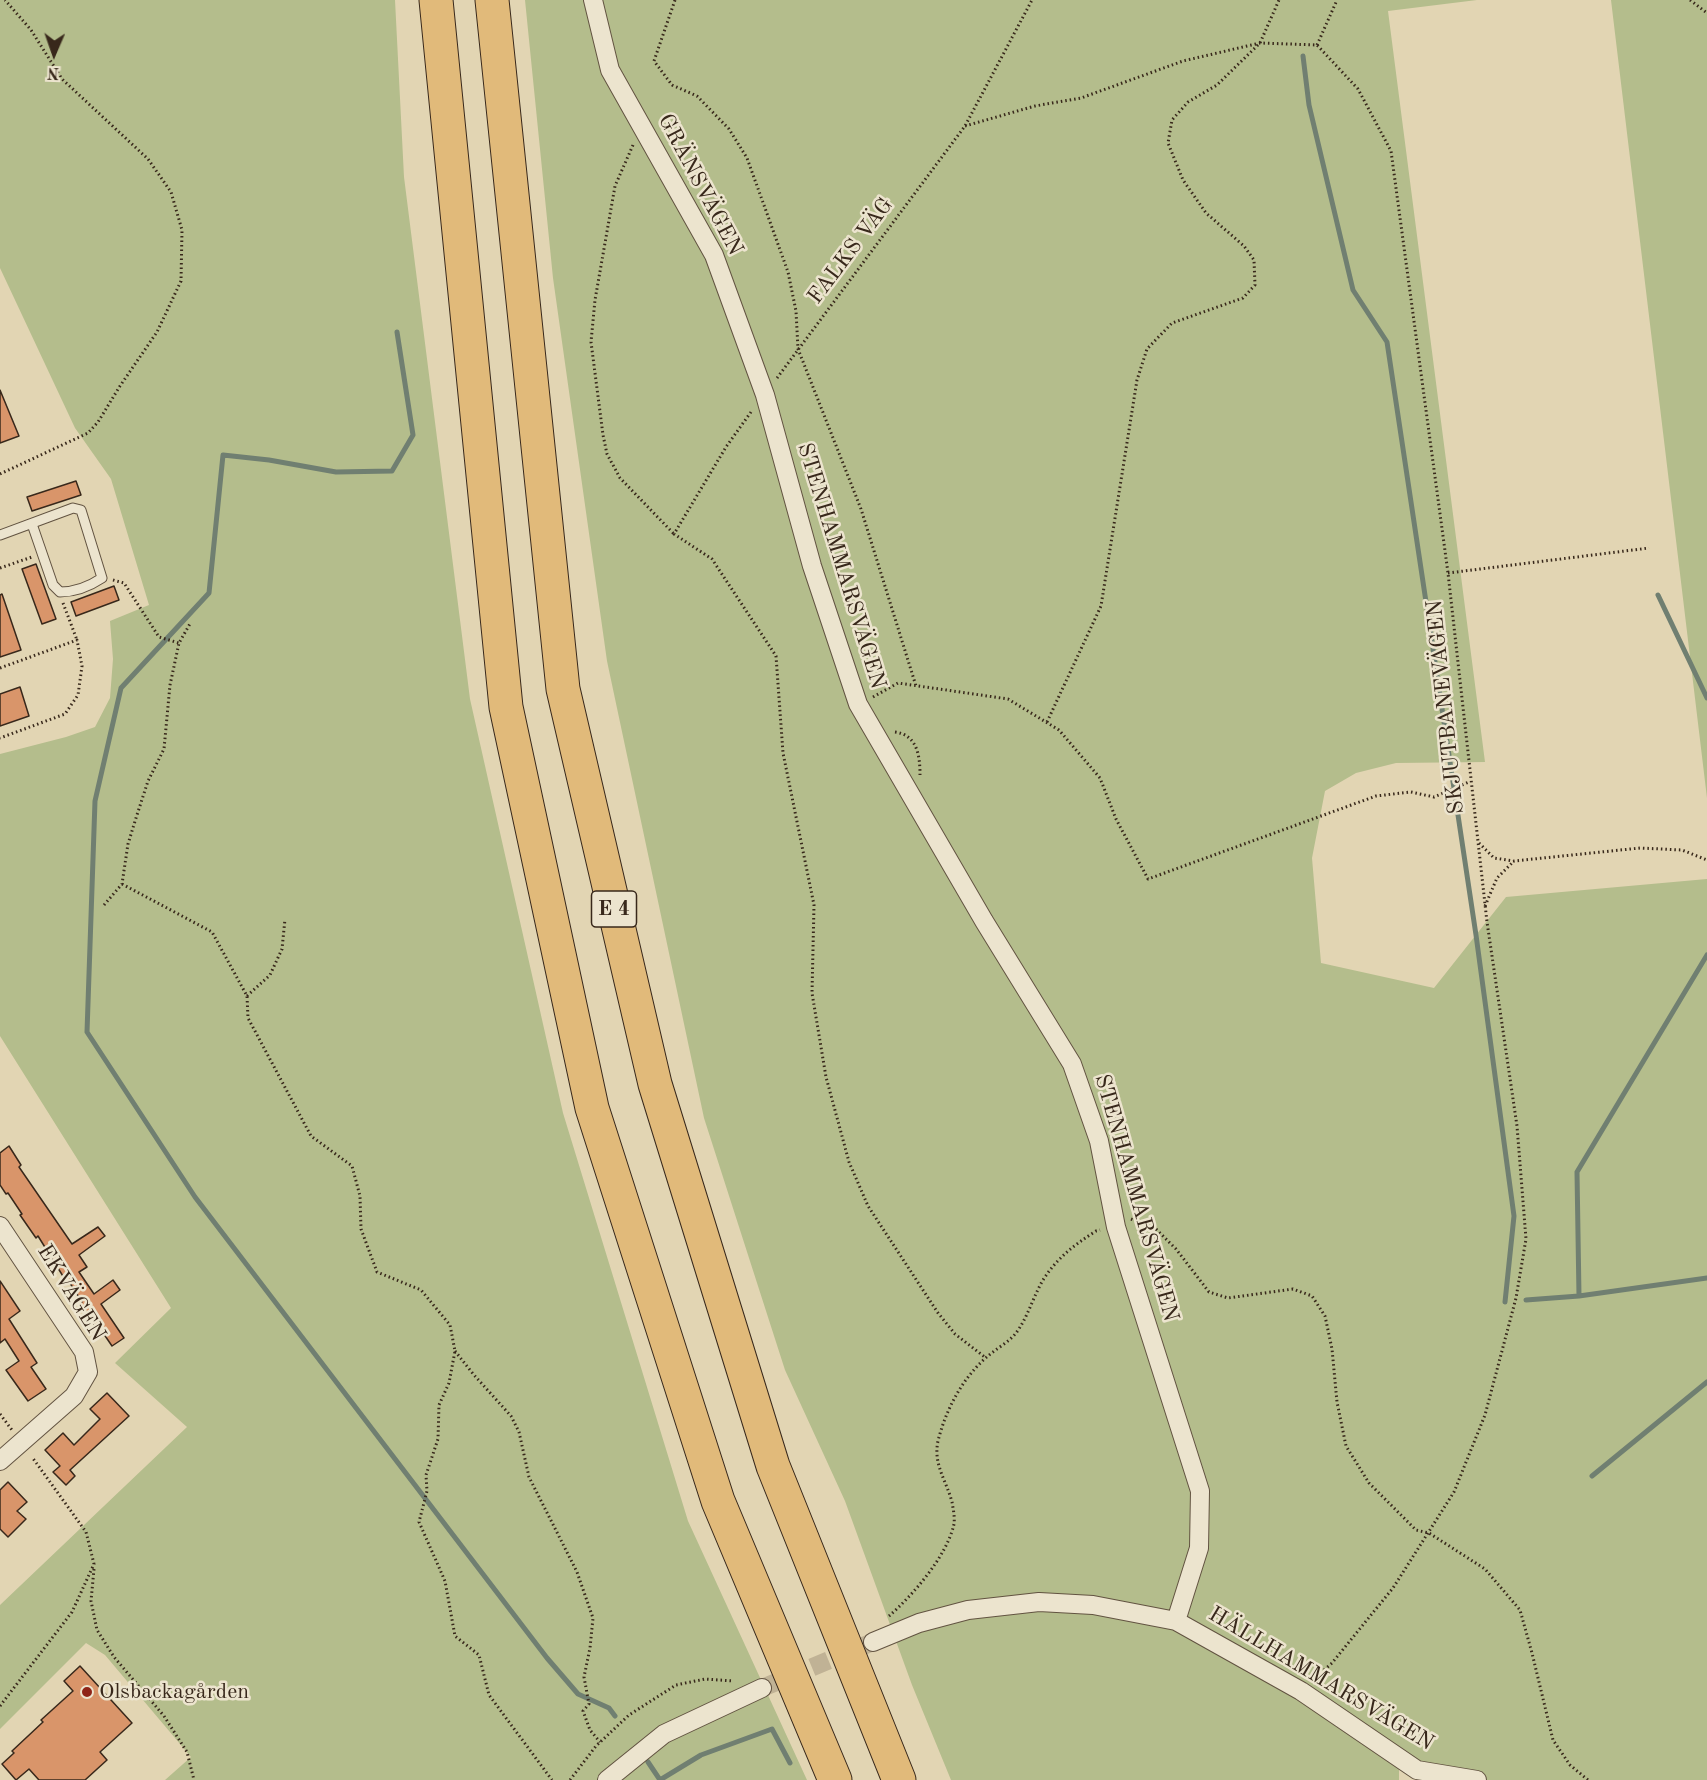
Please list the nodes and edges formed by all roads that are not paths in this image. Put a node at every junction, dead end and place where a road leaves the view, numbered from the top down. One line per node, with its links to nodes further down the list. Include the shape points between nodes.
1 (436, 0): 13 (highway, via 506,707 592,1108 718,1501)
2 (492, 0): 14 (highway, E 4, via 563,689 655,1084 774,1466)
3 (593, 0): 4 (street, GRÄNSVÄGEN, via 610,70 714,255)
4 (765, 395): 9 (street, STENHAMMARSVÄGEN, via 812,566 858,704 1072,1064 1099,1141 1116,1227 1200,1491 1199,1548)
5 (32, 524): 5 (lane, via 53,585 60,592 71,592 102,578 81,510 74,508); 6 (lane)
6 (0, 535)
7 (0, 1226): 8 (street, EKVÄGEN, via 84,1352 88,1372 74,1396)
8 (0, 1461)
9 (1176, 1621): 10 (street, via 1092,1605 1039,1602 968,1610 920,1623); 15 (street, HÄLLHAMMARSVÄGEN, via 1301,1692 1417,1770)
10 (873, 1642)
11 (762, 1688): 12 (street, via 664,1734)
12 (607, 1780)
13 (835, 1780)
14 (899, 1780)
15 (1478, 1780)

